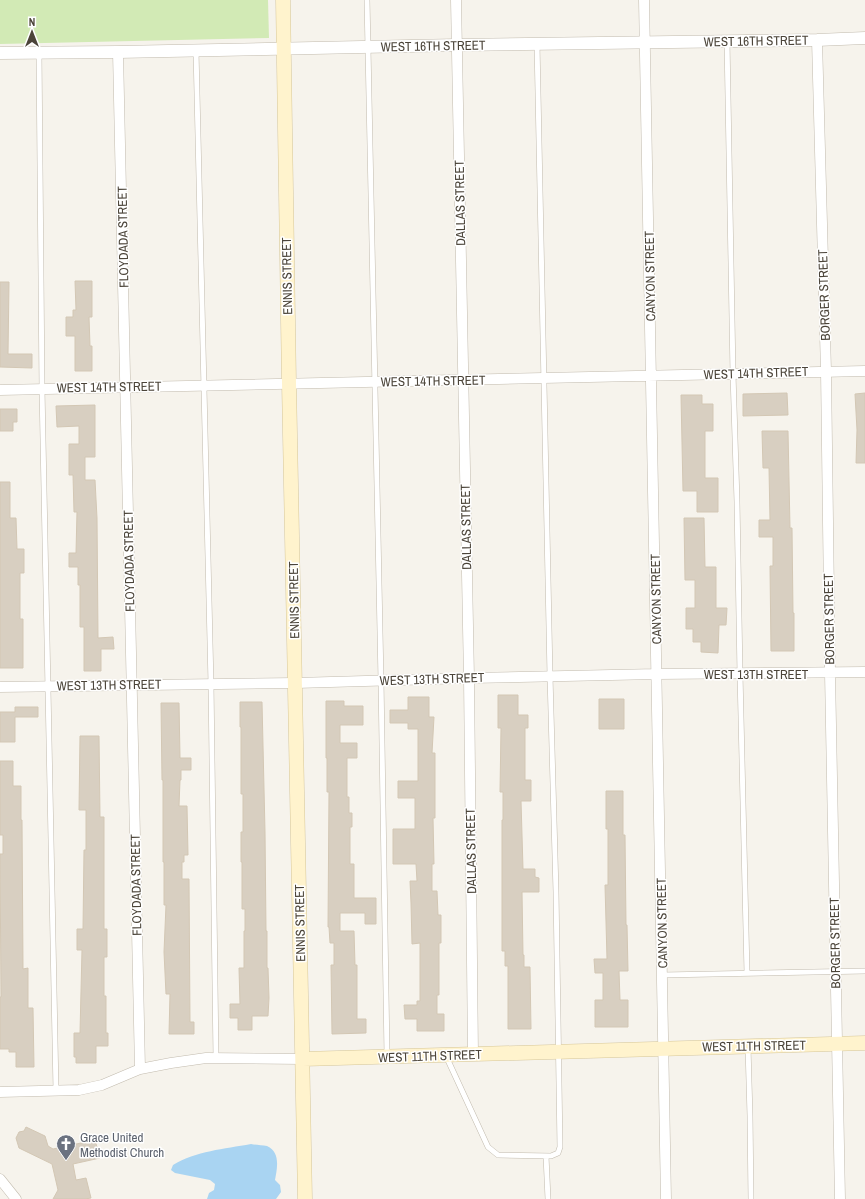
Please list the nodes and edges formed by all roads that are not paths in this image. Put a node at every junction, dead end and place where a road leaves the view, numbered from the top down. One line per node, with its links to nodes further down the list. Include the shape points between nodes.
1 (283, 0): 12 (main road, ENNIS STREET)
2 (367, 0): 11 (lane)
3 (456, 0): 10 (street, DALLAS STREET)
4 (644, 0): 8 (street, CANYON STREET)
5 (865, 38): 6 (street, WEST 16TH STREET)
6 (817, 40): 7 (street, WEST 16TH STREET); 17 (street, BORGER STREET)
7 (727, 41): 8 (street, WEST 16TH STREET); 19 (lane)
8 (645, 42): 9 (street, WEST 16TH STREET); 20 (street, CANYON STREET)
9 (537, 44): 10 (street, WEST 16TH STREET); 21 (lane)
10 (457, 45): 11 (street, WEST 16TH STREET); 22 (street, DALLAS STREET)
11 (367, 47): 12 (street, WEST 16TH STREET); 23 (lane)
12 (284, 49): 13 (street, WEST 16TH STREET); 24 (main road, ENNIS STREET)
13 (196, 51): 14 (street, WEST 16TH STREET); 25 (lane)
14 (118, 52): 16 (street, WEST 16TH STREET); 26 (street, FLOYDADA STREET)
15 (0, 53): 16 (street, WEST 16TH STREET)
16 (39, 53): 27 (lane)
17 (826, 371): 18 (street, WEST 14TH STREET); 19 (street, WEST 14TH STREET); 30 (street, BORGER STREET)
18 (865, 371)
19 (733, 374): 20 (street, WEST 14TH STREET); 32 (lane)
20 (652, 376): 21 (street, WEST 14TH STREET); 31 (street, CANYON STREET)
21 (545, 379): 22 (street, WEST 14TH STREET); 33 (lane)
22 (463, 381): 23 (street, WEST 14TH STREET); 34 (street, DALLAS STREET)
23 (375, 382): 24 (street, WEST 14TH STREET); 35 (lane)
24 (289, 383): 25 (street, WEST 14TH STREET); 36 (main road, ENNIS STREET)
25 (204, 385): 26 (street, WEST 14TH STREET); 37 (lane)
26 (126, 387): 27 (street, WEST 14TH STREET); 38 (street, FLOYDADA STREET)
27 (42, 389): 28 (street, WEST 14TH STREET); 39 (lane)
28 (0, 390)
29 (865, 672): 30 (street, WEST 13TH STREET)
30 (830, 673): 32 (street, WEST 13TH STREET); 42 (street, BORGER STREET)
31 (657, 674): 32 (street, WEST 13TH STREET); 33 (street, WEST 13TH STREET); 44 (street, CANYON STREET)
32 (740, 674): 43 (lane)
33 (550, 676): 34 (street, WEST 13TH STREET); 49 (lane)
34 (469, 678): 35 (street, WEST 13TH STREET); 50 (street, DALLAS STREET)
35 (381, 680): 36 (street, WEST 13TH STREET); 52 (lane)
36 (296, 683): 37 (street, WEST 13TH STREET); 54 (main road, ENNIS STREET)
37 (211, 684): 38 (street, WEST 13TH STREET); 53 (lane)
38 (131, 685): 39 (street, WEST 13TH STREET); 55 (street, FLOYDADA STREET)
39 (47, 686): 40 (street, WEST 13TH STREET); 56 (lane)
40 (0, 687)
41 (865, 971): 42 (lane)
42 (835, 972): 43 (lane); 46 (street, BORGER STREET)
43 (747, 974): 44 (lane)
44 (663, 975): 48 (street, CANYON STREET)
45 (865, 1043): 46 (main road, WEST 11TH STREET)
46 (836, 1044): 47 (main road, WEST 11TH STREET); 65 (street, BORGER STREET)
47 (748, 1046): 48 (main road, WEST 11TH STREET); 64 (lane)
48 (664, 1048): 49 (main road, WEST 11TH STREET); 63 (street, CANYON STREET)
49 (558, 1052): 50 (main road, WEST 11TH STREET); 58 (lane, via 560,1147 558,1153)
50 (473, 1055): 51 (main road, WEST 11TH STREET)
51 (445, 1056): 52 (main road, WEST 11TH STREET); 58 (lane, via 488,1147 493,1152 498,1155)
52 (387, 1057): 54 (main road, WEST 11TH STREET)
53 (216, 1058): 54 (street, WEST 11TH STREET); 55 (street, WEST 11TH STREET, via 171,1062)
54 (302, 1059): 61 (main road, ENNIS STREET)
55 (140, 1069): 56 (street, WEST 11TH STREET, via 102,1085 79,1090)
56 (56, 1090): 57 (street, WEST 11TH STREET)
57 (0, 1092)
58 (546, 1156): 62 (lane)
59 (0, 1179): 60 (street)
60 (16, 1199)
61 (305, 1199)
62 (548, 1199)
63 (666, 1199)
64 (751, 1199)
65 (840, 1199)

